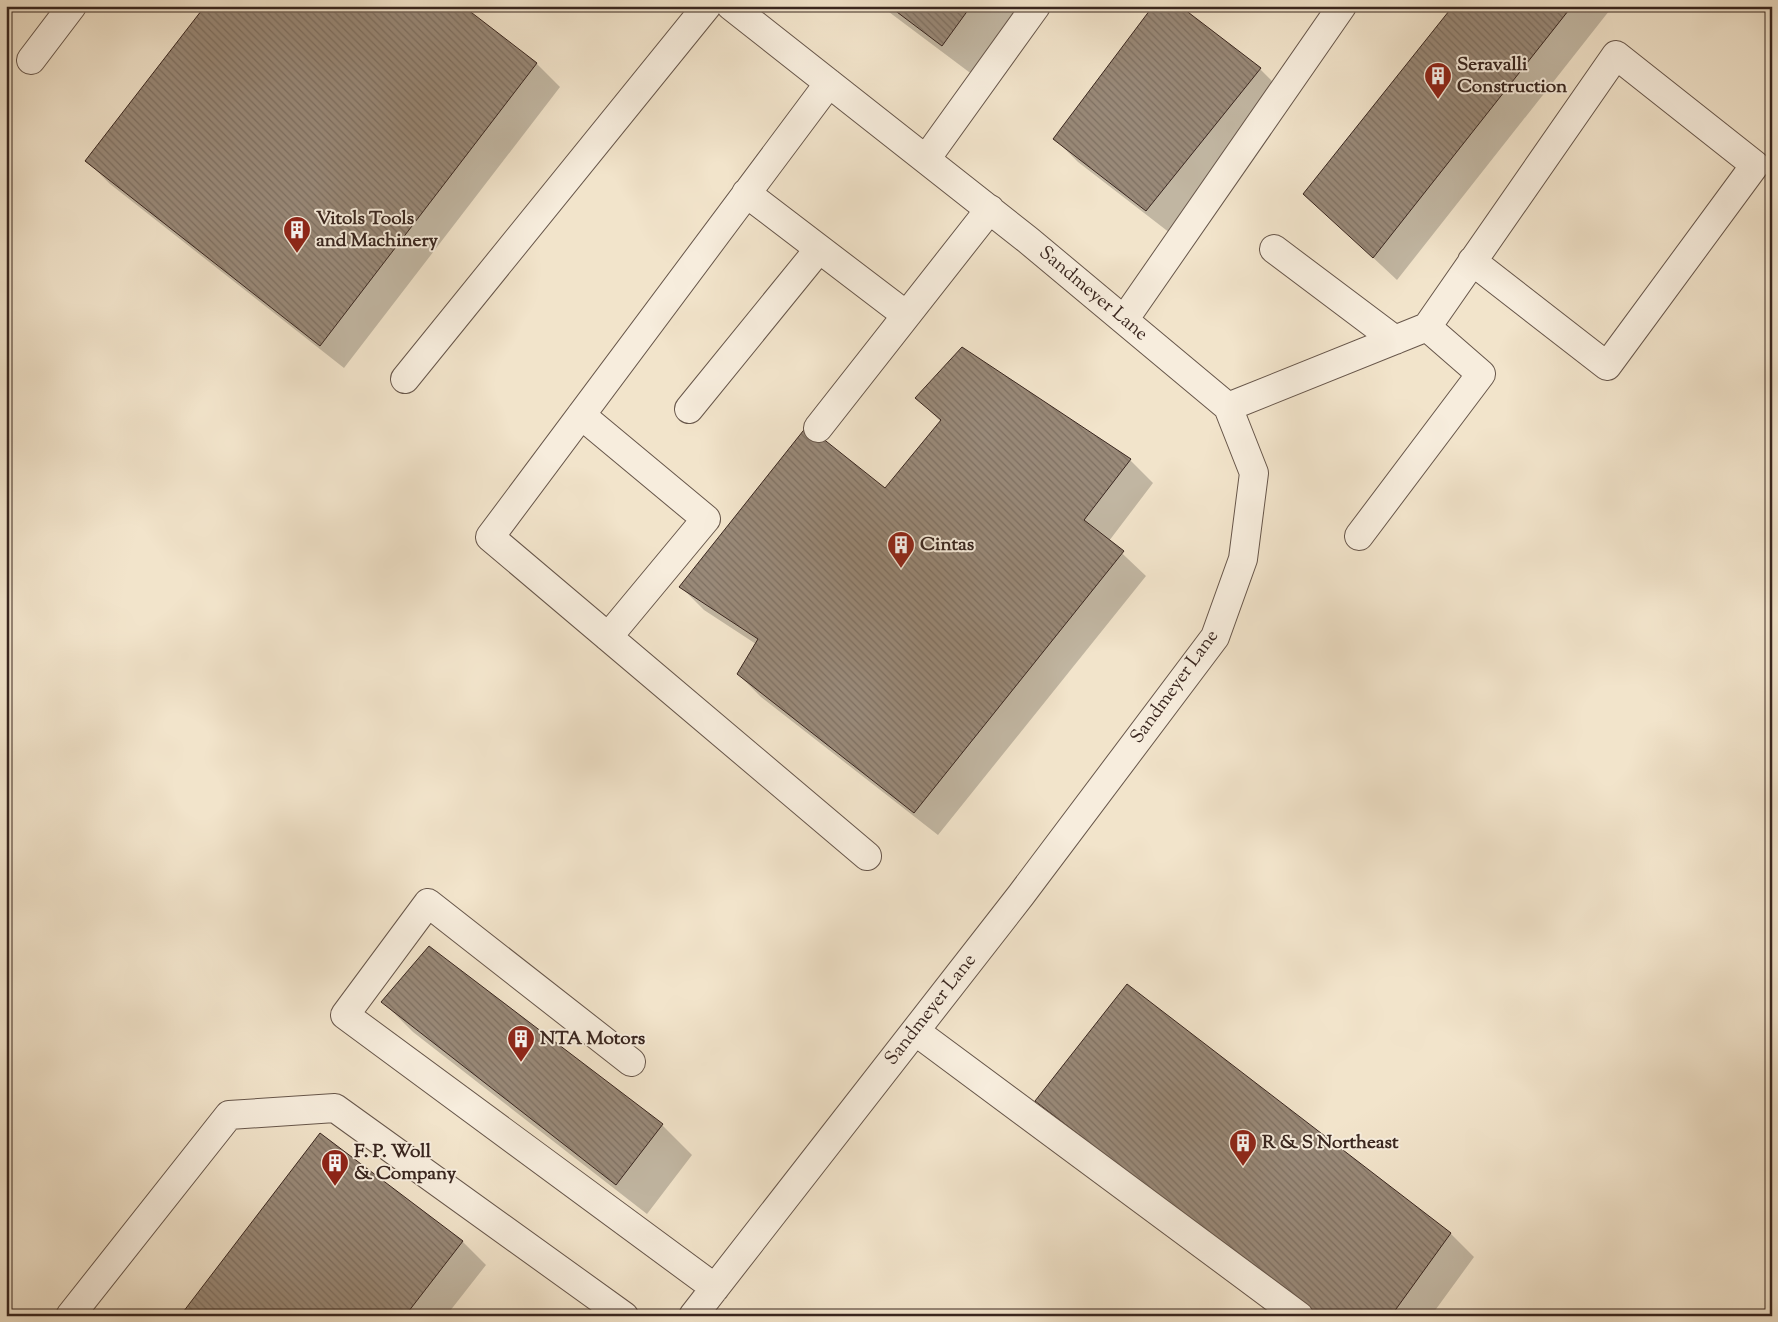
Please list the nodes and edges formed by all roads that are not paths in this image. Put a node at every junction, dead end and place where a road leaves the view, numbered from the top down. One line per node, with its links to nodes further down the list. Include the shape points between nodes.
1 (72, 6): 6 (street)
2 (707, 6): 18 (street)
3 (731, 6): 7 (street, Sandmeyer Lane)
4 (1036, 6): 8 (street)
5 (1342, 6): 15 (street)
6 (31, 60)
7 (828, 83): 8 (street, Sandmeyer Lane); 9 (street)
8 (926, 159): 10 (street, Sandmeyer Lane)
9 (746, 193): 11 (street); 21 (street)
10 (990, 209): 14 (street); 15 (street, Sandmeyer Lane)
11 (819, 249): 14 (street); 20 (street)
12 (1274, 249): 17 (street)
13 (1472, 261): 13 (street, via 1616,55 1754,165 1606,366); 16 (street)
14 (906, 315): 22 (street)
15 (1124, 320): 19 (street, Sandmeyer Lane)
16 (1427, 327): 17 (street); 23 (street, via 1481,374)
17 (1395, 340): 19 (street)
18 (405, 379)
19 (1228, 406): 26 (street, Sandmeyer Lane, via 1254,473 1243,559 1215,637)
20 (688, 409)
21 (581, 415): 24 (street, via 490,537); 24 (street, via 706,519)
22 (818, 428)
23 (1359, 536)
24 (608, 637): 25 (street)
25 (867, 856)
26 (915, 1030): 28 (street, Sandmeyer Lane); 32 (street)
27 (631, 1062): 28 (street, via 428,903 345,1015)
28 (715, 1288): 31 (street, Sandmeyer Lane)
29 (70, 1316): 30 (street, via 229,1115 335,1108)
30 (624, 1316)
31 (693, 1316)
32 (1299, 1316)

